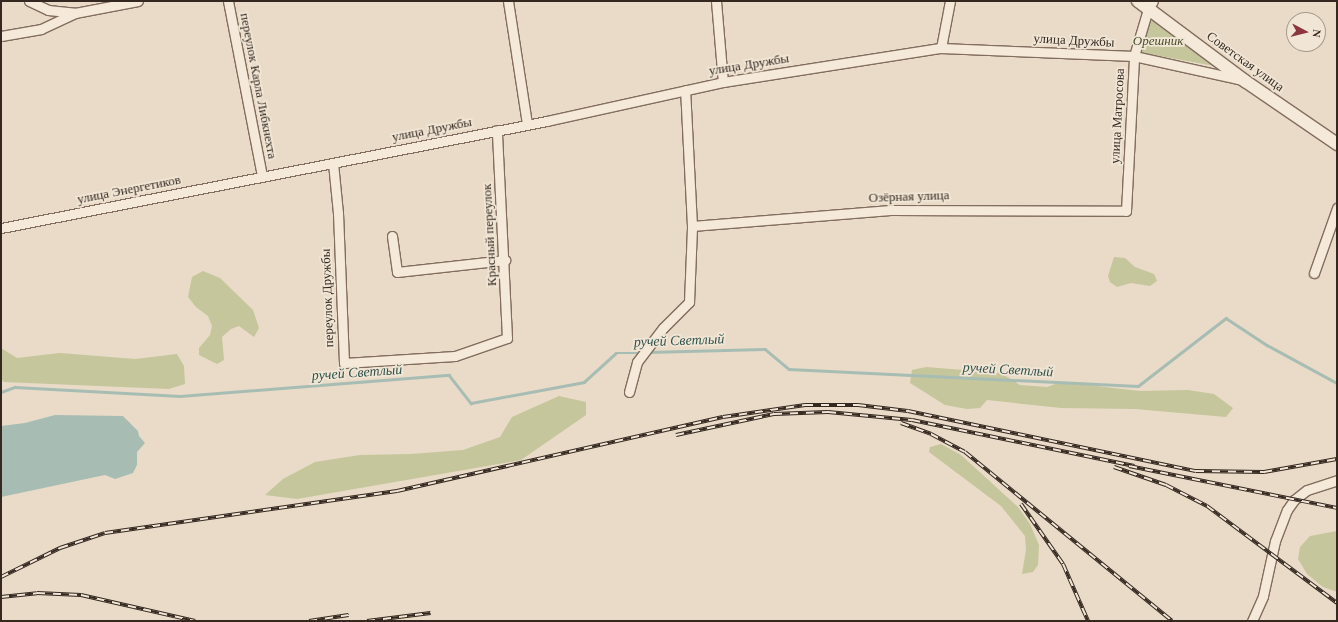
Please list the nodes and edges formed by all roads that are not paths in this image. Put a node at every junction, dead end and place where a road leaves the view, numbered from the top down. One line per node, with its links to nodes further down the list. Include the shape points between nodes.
1 (30, 1): 9 (street, via 48,10)
2 (138, 1): 9 (street)
3 (228, 1): 20 (street, переулок Карла Либкнехта)
4 (508, 1): 16 (street)
5 (716, 1): 14 (street)
6 (950, 1): 11 (street)
7 (1138, 1): 8 (street, Советская улица)
8 (1150, 5): 12 (street, улица Матросова); 13 (street, Советская улица)
9 (75, 13): 10 (street, via 41,29)
10 (1, 36)
11 (941, 48): 12 (street, улица Дружбы); 14 (street, улица Дружбы)
12 (1134, 56): 13 (street, улица Дружбы); 22 (street, улица Матросова)
13 (1246, 81): 18 (street, Советская улица)
14 (723, 82): 15 (street, улица Дружбы)
15 (685, 90): 16 (street, улица Дружбы); 23 (street)
16 (527, 124): 17 (street, улица Дружбы)
17 (497, 130): 19 (street, улица Дружбы); 26 (street, Красный переулок)
18 (1337, 144)
19 (333, 163): 20 (street, улица Дружбы); 28 (street, переулок Дружбы, via 338,212 344,363 455,356)
20 (262, 176): 24 (street, улица Энергетиков)
21 (1337, 208): 27 (street)
22 (1126, 211): 23 (street, Озёрная улица, via 890,210)
23 (692, 226): 29 (street, via 690,302 640,358 631,377)
24 (1, 228)
25 (392, 236): 26 (street, via 396,272)
26 (505, 260): 28 (street, Красный переулок)
27 (1314, 273)
28 (506, 338)
29 (628, 392)
30 (1337, 480): 31 (street, via 1307,490 1294,500 1287,510 1275,541 1263,596)
31 (1252, 621)

